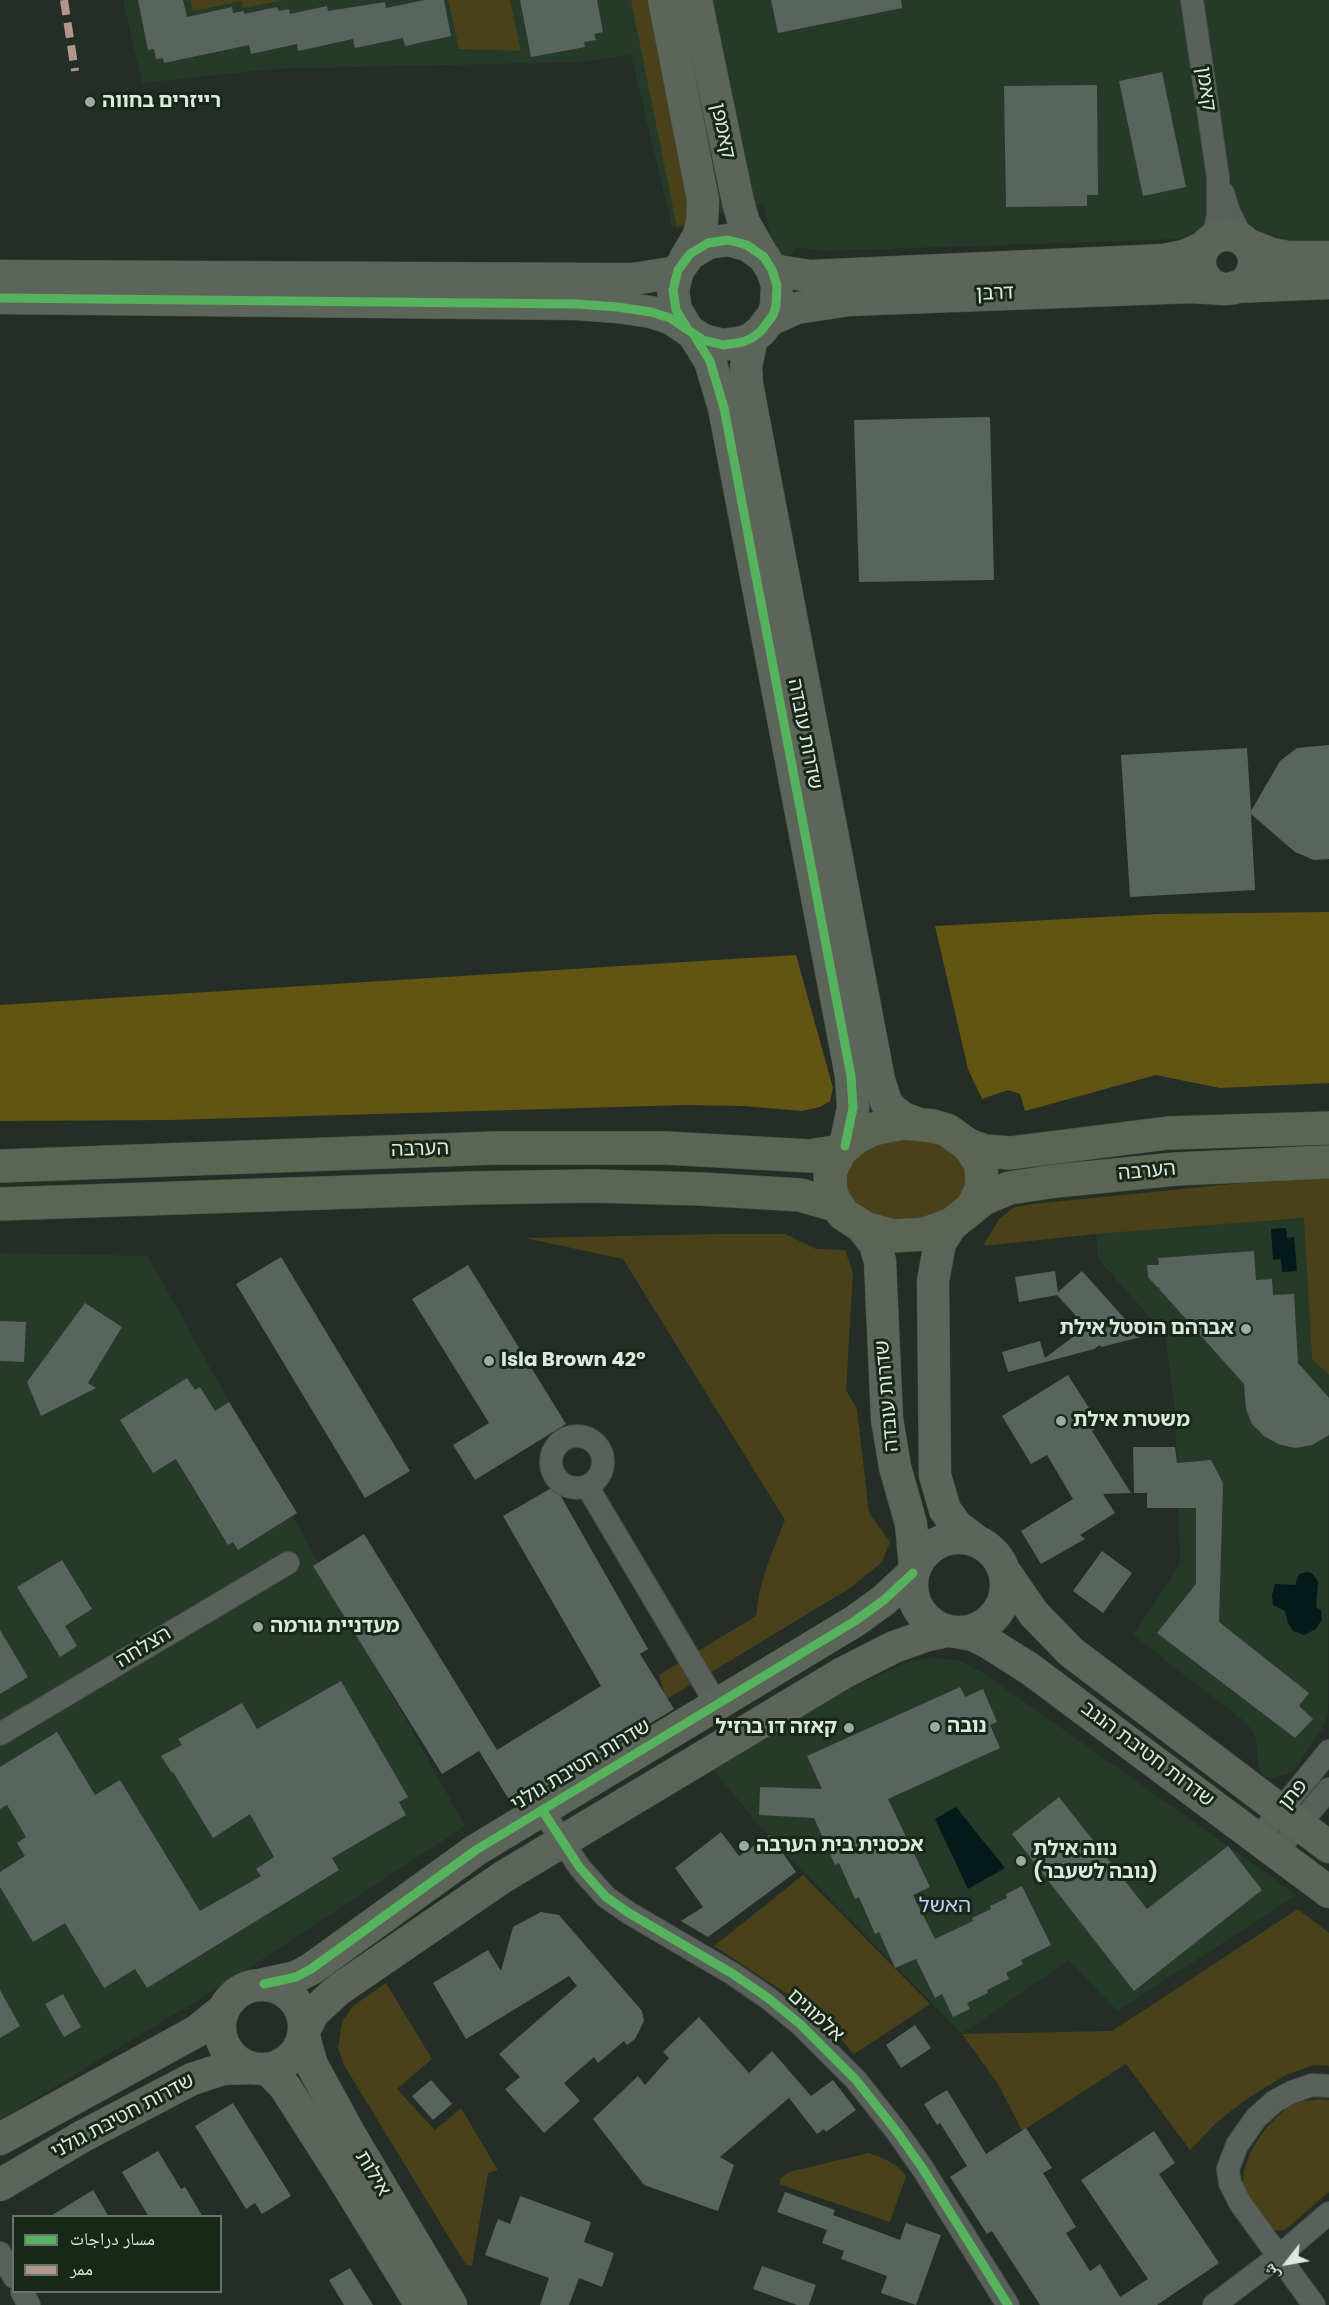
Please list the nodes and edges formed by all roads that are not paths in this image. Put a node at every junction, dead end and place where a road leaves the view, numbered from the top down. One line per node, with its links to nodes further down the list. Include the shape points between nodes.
1 (664, 0): 9 (street, קאמפן, via 703,201 698,237)
2 (696, 0): 8 (street, קאמפן, via 738,202 744,223)
3 (1191, 0): 4 (street, קאמן)
4 (1218, 177): 5 (street, קאמן, via 1229,212); 6 (street, קאמן, via 1218,216)
5 (1245, 242): 6 (street, via 1225,235); 7 (street, via 1288,257); 12 (street, via 1254,267 1246,281)
6 (1207, 244): 8 (street, דרבן, via 1184,256 1164,260 810,276); 12 (street, via 1200,259 1203,275 1215,286)
7 (1329, 257)
8 (768, 264): 9 (street, via 747,245 728,240 698,248); 14 (street, via 778,295 776,306)
9 (681, 266): 10 (street, via 633,279); 15 (street, via 673,300)
10 (0, 276)
11 (1329, 283): 12 (street, דרבן)
12 (1229, 288): 14 (street, דרבן, via 849,300 797,308)
13 (0, 298): 15 (street, via 576,304 651,312 670,318)
14 (761, 329): 15 (street, via 743,342 723,345); 16 (street, שדרות עובדה, via 747,356 747,384 877,1073 892,1110)
15 (690, 332): 19 (street, שדרות עובדה, via 710,361 724,408 851,1076 853,1108)
16 (919, 1124): 18 (highway, via 947,1131); 19 (highway, via 873,1129)
17 (1329, 1128): 18 (highway, הערבה, via 1168,1133 1010,1153)
18 (968, 1145): 24 (highway, via 981,1164 983,1176 982,1187)
19 (843, 1148): 21 (highway, הערבה, via 810,1156 666,1148 495,1148); 23 (highway, via 830,1172)
20 (1329, 1162): 24 (highway, הערבה, via 1156,1170 1056,1180 1009,1188 982,1199)
21 (0, 1166)
22 (0, 1204): 23 (highway, הערבה, via 593,1186 800,1195)
23 (836, 1205): 25 (highway)
24 (962, 1216): 25 (highway, via 924,1234 909,1236 879,1233); 27 (street, via 940,1243 933,1281 935,1475 945,1510 957,1526)
25 (861, 1226): 30 (street, שדרות עובדה, via 880,1261 887,1419 911,1524)
26 (587, 1486): 32 (street)
27 (978, 1542): 29 (street, via 993,1553); 30 (street, via 961,1538 943,1540 927,1550)
28 (288, 1563): 33 (street, הצלחה)
29 (1003, 1569): 31 (street, via 1006,1587 996,1612 974,1629); 37 (street, שדרות חטיבת הנגב, via 1034,1614 1071,1652)
30 (914, 1571): 31 (street, via 912,1591 918,1609 931,1623); 32 (street, שדרות חטיבת גולני, via 855,1622)
31 (952, 1631): 38 (street, via 894,1647 843,1673); 39 (street, שדרות חטיבת הנגב, via 973,1635 1011,1655)
32 (717, 1705): 36 (street, שדרות חטיבת גולני)
33 (0, 1734)
34 (1329, 1751): 37 (street, פתן)
35 (1329, 1789): 37 (street, פתן)
36 (542, 1810): 38 (street, אלמוגים); 42 (street, שדרות חטיבת גולני, via 461,1860 311,1969 296,1977)
37 (1290, 1817): 39 (street, פתן); 40 (street, שדרות חטיבת הנגב)
38 (562, 1842): 44 (street, via 489,1886 338,1990 313,2013); 55 (street, אלמוגים, via 606,1897 733,1974 776,2005 856,2080 923,2169)
39 (1267, 1845): 41 (street, שדרות חטיבת הנגב)
40 (1329, 1847)
41 (1329, 1892)
42 (264, 1984): 43 (street, via 240,1990); 44 (street, via 280,1988 294,1998 303,2013)
43 (224, 2009): 45 (street, via 220,2024 226,2049 237,2061); 47 (street, שדרות חטיבת גולני, via 197,2031)
44 (304, 2033): 45 (street, via 291,2058); 54 (street, אילות, via 312,2065 349,2133)
45 (260, 2068): 48 (street, שדרות חטיבת גולני, via 224,2069 192,2079); 53 (street, אילות, via 285,2087)
46 (1329, 2086): 51 (street, via 1312,2085 1275,2101 1256,2118 1237,2145 1228,2169 1240,2203)
47 (0, 2139)
48 (0, 2185)
49 (1329, 2213): 51 (street)
50 (0, 2253): 52 (street)
51 (1279, 2256): 56 (street); 57 (street)
52 (12, 2274)
53 (421, 2305)
54 (452, 2305)
55 (1008, 2305)
56 (1214, 2305)
57 (1314, 2305)

